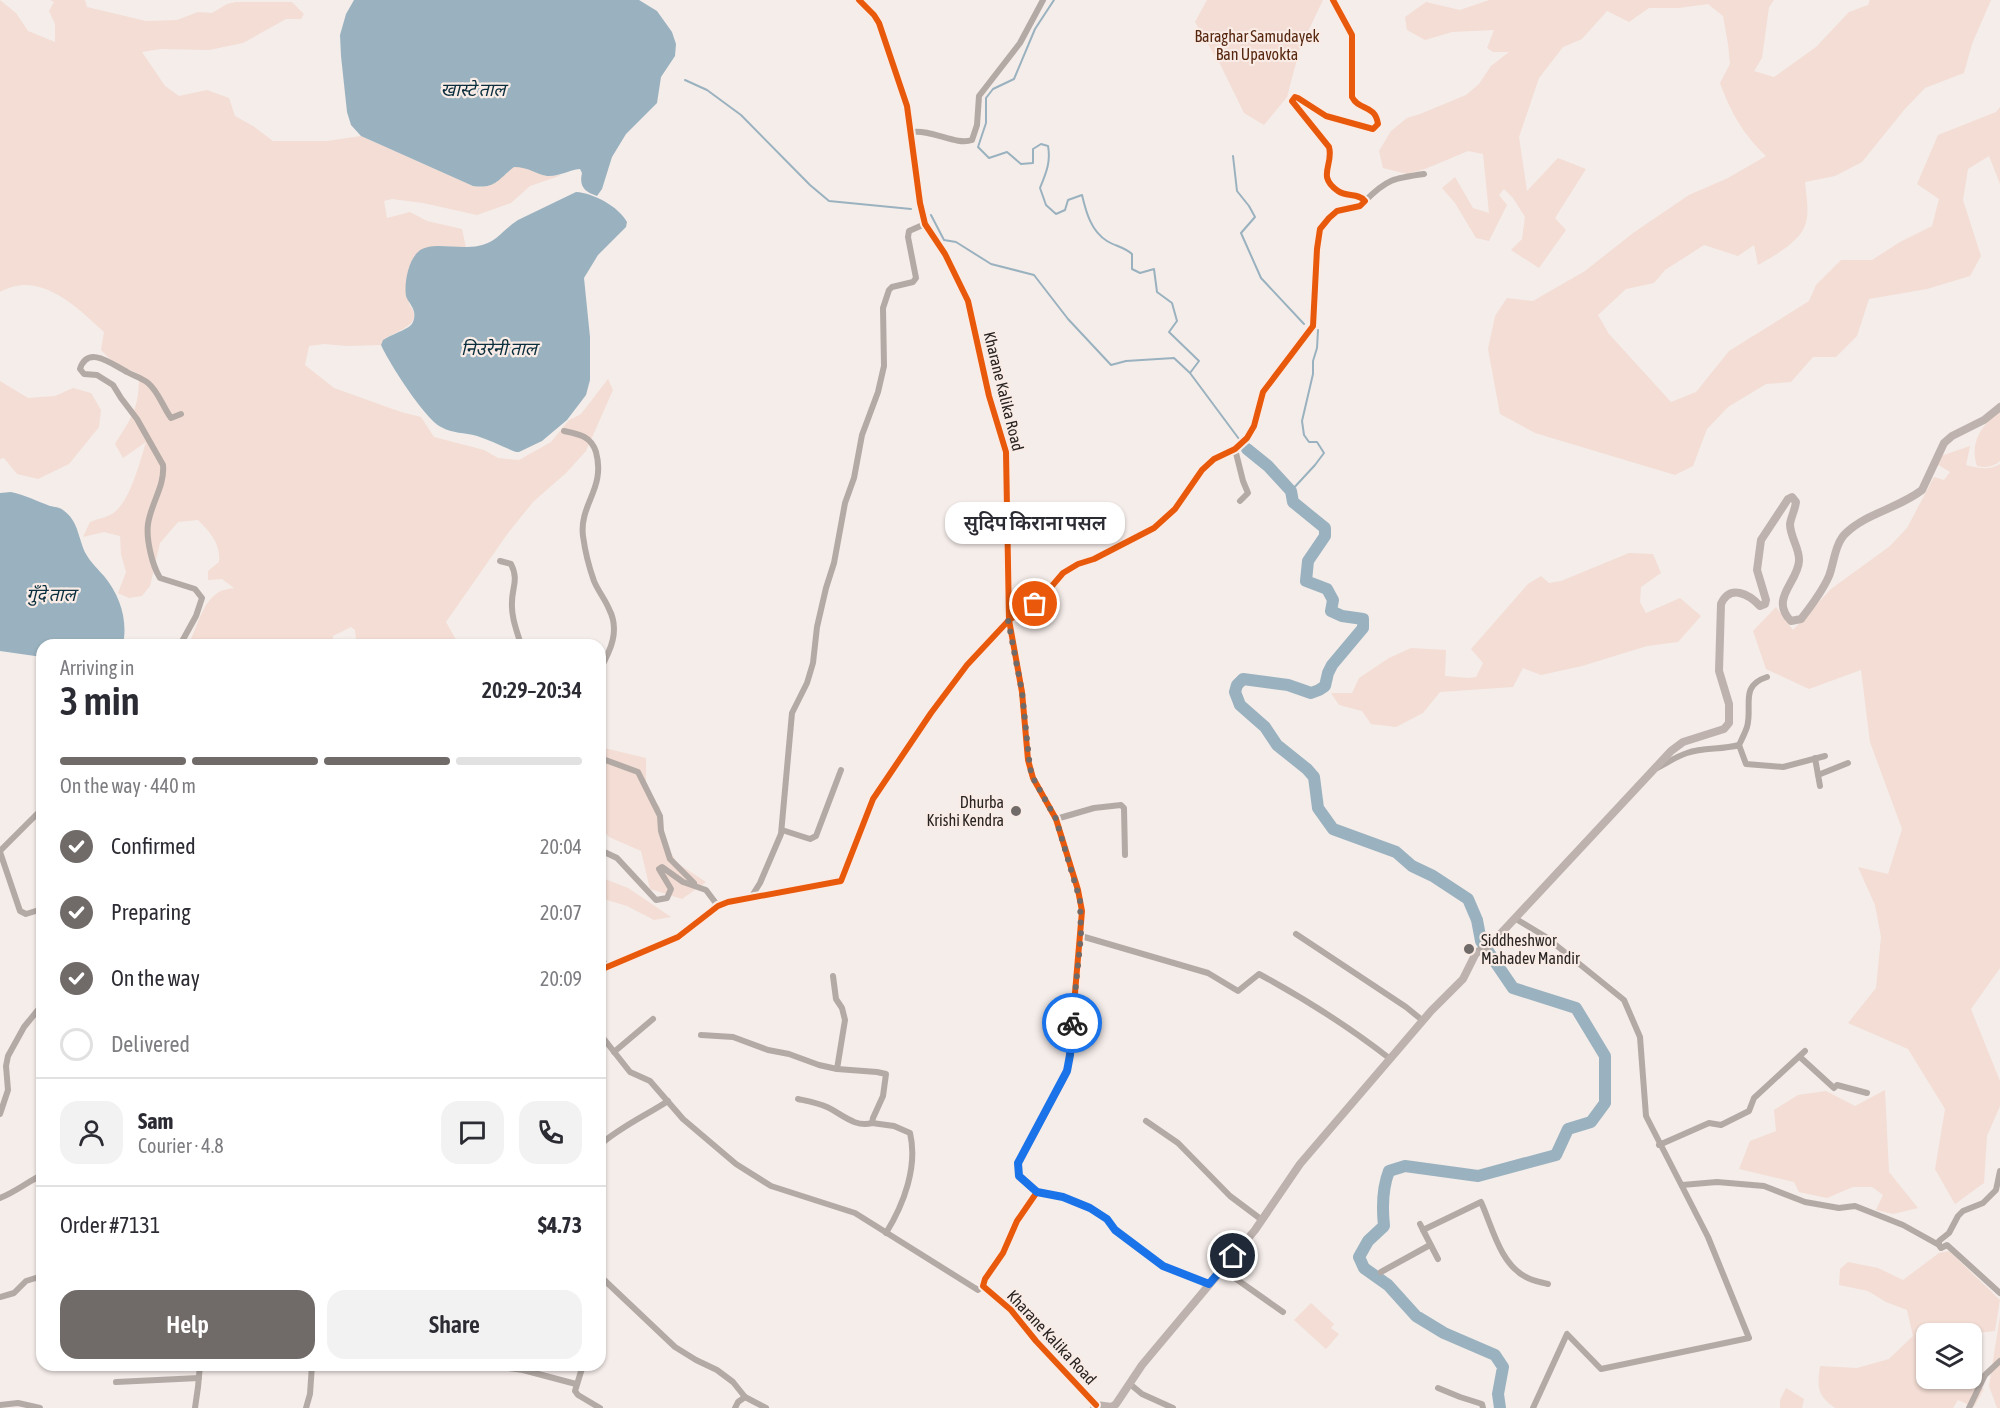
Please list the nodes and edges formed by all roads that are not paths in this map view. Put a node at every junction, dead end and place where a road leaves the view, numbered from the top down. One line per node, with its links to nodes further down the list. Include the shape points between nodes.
1 (859, 0): 4 (street, Kharane Kalika Road, via 879,23)
2 (1043, 0): 4 (street, via 1020,43 979,96 972,140 964,142 929,132)
3 (1333, 0): 6 (street, via 1352,35 1352,97 1357,104 1371,109 1378,124 1373,129 1335,119 1298,98 1292,101 1329,147 1326,174 1331,185 1340,193 1360,196)
4 (912, 132): 7 (street, Kharane Kalika Road)
5 (1424, 174): 6 (street, via 1399,176)
6 (1365, 201): 11 (street, via 1360,206 1337,211 1320,229 1313,326 1265,388 1254,426)
7 (925, 224): 14 (street, Kharane Kalika Road, via 968,301 1006,452); 30 (street, via 909,231 908,237 916,278 892,286 883,308 884,366 845,502 817,627 813,663 792,713)
8 (2000, 407): 25 (main road, via 1944,443 1916,495 1875,514 1845,534 1822,590 1796,621 1788,617 1783,603 1800,560 1790,524 1796,502 1792,497 1788,499 1761,540 1756,570 1765,604 1760,606 1753,598 1732,592 1721,604 1719,671 1729,704 1729,723 1724,729 1683,742)
9 (181, 414): 15 (street, via 171,418 153,388 142,379 99,357 88,357 83,362 80,369 84,374 97,375 113,385 163,465 160,489 148,524 154,568 160,578 195,590 202,598)
10 (564, 431): 17 (street, via 585,436 597,454 597,485 585,509 582,532 594,582 610,609 615,627)
11 (1235, 449): 12 (street, via 1248,493); 14 (street, via 1202,470 1175,509 1154,528 1063,573 1040,600)
12 (1240, 501)
13 (500, 561): 16 (street, via 512,564 516,573 512,601)
14 (1008, 620): 29 (street, Kharane Kalika Road, via 1022,692 1030,768); 35 (street, via 967,665 873,799 841,881)
15 (183, 639)
16 (519, 639)
17 (606, 659)
18 (1767, 677): 19 (street, via 1758,680 1749,692 1748,725)
19 (1739, 745): 21 (street, via 1746,764 1784,767); 25 (street, via 1687,753)
20 (1826, 756): 21 (street)
21 (1815, 758): 26 (street)
22 (606, 760): 34 (street, via 638,772 660,816 670,860)
23 (1848, 763): 26 (street)
24 (841, 770): 30 (street, via 816,837 810,839)
25 (1652, 771): 38 (main road)
26 (1818, 775): 27 (street)
27 (1820, 786)
28 (36, 815): 31 (street)
29 (1056, 819): 33 (street, via 1094,808 1123,806); 40 (street, Kharane Kalika Road, via 1080,900)
30 (782, 830): 35 (street)
31 (0, 851): 37 (street, via 20,911 26,914)
32 (606, 853): 34 (street, via 617,858 656,900 667,898 671,889 659,869 662,867)
33 (1125, 855)
34 (696, 886): 36 (street, via 706,890)
35 (750, 899): 36 (street)
36 (718, 906): 43 (street, via 678,937)
37 (36, 911)
38 (1516, 919): 41 (main road); 62 (street, via 1546,937 1624,1000 1640,1037 1646,1116)
39 (1296, 934): 47 (street)
40 (1081, 936): 53 (street, via 1208,973 1238,991 1259,974 1319,1007); 66 (street, Kharane Kalika Road, via 1067,1071 1018,1163 1019,1176)
41 (1491, 945): 42 (street)
42 (1476, 953): 47 (main road, via 1463,978)
43 (606, 967)
44 (833, 976): 54 (street, via 836,999 845,1020)
45 (36, 1011): 58 (street, via 8,1056 8,1090)
46 (653, 1018): 51 (street)
47 (1422, 1020): 53 (main road)
48 (701, 1035): 54 (street, via 733,1037)
49 (606, 1042): 51 (street)
50 (1806, 1051): 52 (street)
51 (614, 1052): 57 (street, via 630,1071 650,1081)
52 (1800, 1057): 55 (street, via 1834,1088 1837,1085); 62 (street, via 1754,1098 1749,1111 1721,1125 1709,1123)
53 (1389, 1058): 68 (main road, via 1300,1164)
54 (837, 1069): 60 (street, via 886,1074 883,1096)
55 (1867, 1093)
56 (798, 1099): 60 (street, via 824,1106 856,1123)
57 (668, 1101): 61 (street); 69 (street, via 735,1164 771,1186 855,1213)
58 (0, 1114)
59 (1146, 1121): 68 (street, via 1178,1143 1230,1196)
60 (872, 1123): 69 (street, via 910,1133 913,1146 903,1199)
61 (606, 1141)
62 (1659, 1145): 65 (street)
63 (2000, 1171): 71 (street, via 1996,1190 1983,1203 1963,1211)
64 (36, 1177): 67 (street)
65 (1682, 1185): 71 (street, via 1717,1182 1764,1186 1805,1202 1839,1208 1855,1206); 105 (street, via 1749,1338 1601,1369 1567,1334)
66 (1037, 1192): 77 (street, via 1090,1208 1163,1266); 79 (street, Kharane Kalika Road)
67 (0, 1198)
68 (1262, 1220): 73 (main road)
69 (886, 1233): 79 (street, via 978,1290)
70 (1430, 1245): 72 (street); 74 (street); 78 (street, via 1421,1227 1481,1202 1514,1268 1526,1277)
71 (1939, 1245): 80 (street, via 1947,1245)
72 (1438, 1259)
73 (1222, 1269): 77 (main road); 82 (street)
74 (1381, 1272)
75 (36, 1278): 81 (street, via 26,1281 14,1293)
76 (606, 1282): 93 (street, via 675,1347 717,1370)
77 (1209, 1284): 91 (main road)
78 (1548, 1284)
79 (983, 1286): 95 (street, Kharane Kalika Road, via 1011,1310)
80 (2000, 1293)
81 (0, 1297)
82 (1283, 1312)
83 (2000, 1361): 106 (street, via 1985,1375)
84 (200, 1371): 88 (street)
85 (312, 1371): 99 (street)
86 (527, 1371): 90 (street)
87 (581, 1371): 90 (street)
88 (199, 1378): 89 (street); 98 (street)
89 (116, 1382)
90 (576, 1384): 100 (street, via 578,1395)
91 (1130, 1384): 96 (main road); 103 (street)
92 (1438, 1388): 104 (street, via 1482,1404)
93 (745, 1396): 101 (street); 102 (street)
94 (0, 1405): 97 (street, via 18,1403)
95 (1095, 1406): 96 (main road)
96 (1117, 1406)
97 (40, 1408)
98 (195, 1408)
99 (306, 1408)
100 (600, 1408)
101 (735, 1408)
102 (766, 1408)
103 (1173, 1408)
104 (1483, 1408)
105 (1533, 1408)
106 (1969, 1408)

